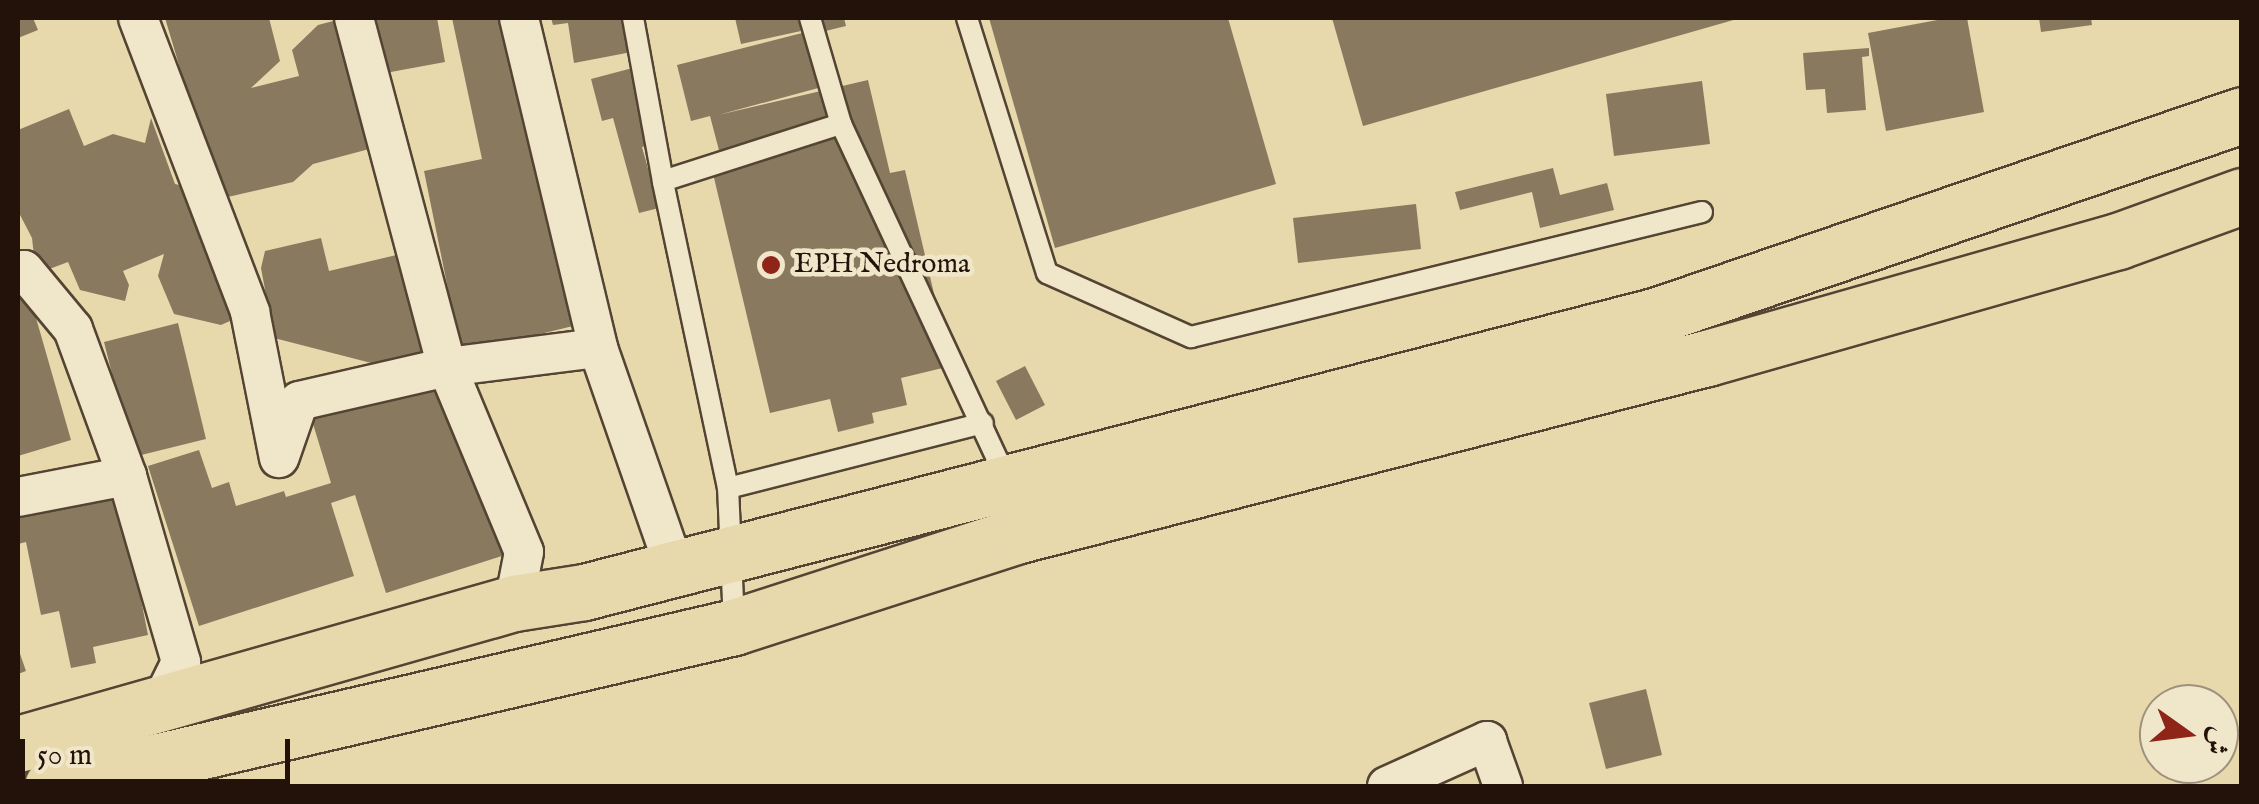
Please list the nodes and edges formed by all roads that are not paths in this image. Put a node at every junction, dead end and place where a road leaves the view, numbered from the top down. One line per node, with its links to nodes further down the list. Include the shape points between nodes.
1 (138, 18): 14 (street, via 250,312 280,458 299,401)
2 (354, 18): 14 (street)
3 (520, 18): 13 (street)
4 (633, 18): 9 (lane)
5 (810, 18): 8 (lane)
6 (967, 18): 11 (lane, via 1047,272 1191,337)
7 (2242, 116): 19 (main road, via 1658,315)
8 (841, 124): 9 (lane); 15 (lane)
9 (663, 181): 17 (lane)
10 (2242, 196): 19 (main road, via 2118,241 1707,358)
11 (1702, 212)
12 (18, 272): 16 (street, via 24,270 73,329)
13 (598, 348): 14 (street); 21 (street)
14 (447, 366): 22 (street, via 524,552)
15 (983, 423): 17 (lane); 19 (lane)
16 (127, 476): 18 (street); 24 (street, via 181,662)
17 (728, 488): 20 (lane)
18 (18, 497)
19 (1011, 507): 20 (main road); 23 (main road)
20 (732, 554): 21 (main road); 23 (lane)
21 (675, 569): 22 (main road)
22 (514, 603): 24 (main road)
23 (734, 626): 26 (main road)
24 (159, 707): 25 (main road)
25 (18, 744)
26 (52, 786)
27 (1388, 786): 28 (street, via 1487,741)
28 (1503, 786)

